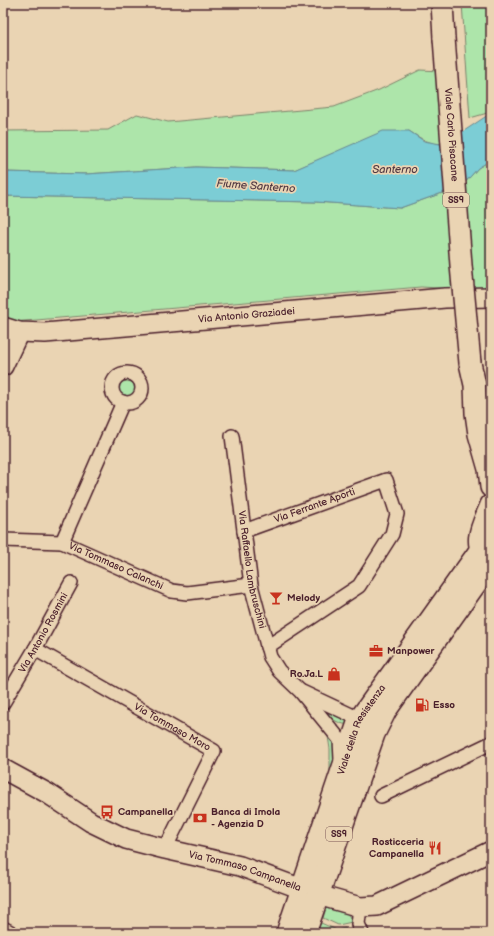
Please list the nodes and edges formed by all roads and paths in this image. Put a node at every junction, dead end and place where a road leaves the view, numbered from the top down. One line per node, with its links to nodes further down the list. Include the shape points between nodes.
1 (442, 3): 5 (main road, Viale Carlo Pisacane / SS9, bridge, via 461,265 470,363)
2 (491, 297): 3 (street, Via Antonio Graziadei, via 445,298 45,334)
3 (11, 330): 4 (street)
4 (3, 366)
5 (475, 385): 7 (main road, Viale Carlo Pisacane / SS9, via 485,400); 8 (main road, Viale Carlo Pisacane / SS9, via 476,413)
6 (123, 402): 15 (street, Via Tommaso Calanchi)
7 (491, 416)
8 (485, 435): 10 (main road, Viale Carlo Pisacane / SS9)
9 (232, 436): 13 (street, Via Raffaello Lambruschini)
10 (491, 487)
11 (491, 505): 12 (main road)
12 (486, 524): 16 (main road, via 479,535 479,542)
13 (244, 531): 18 (street, Via Raffaello Lambruschini); 19 (street, Via Ferrante Aporti, via 386,480 397,514 392,534 359,586)
14 (3, 540): 15 (street)
15 (62, 542): 18 (street, Via Tommaso Calanchi, via 172,591 188,593)
16 (488, 557): 24 (main road, Viale della Resistenza / SS9)
17 (71, 583): 20 (street, Via Antonio Rosmini)
18 (250, 585): 19 (street, Via Raffaello Lambruschini)
19 (267, 647): 21 (street, Via Raffaello Lambruschini, via 279,671)
20 (35, 649): 22 (street, Via Antonio Rosmini); 29 (street, Via Tommaso Moro, via 214,751)
21 (300, 691): 23 (street, Via Raffaello Lambruschini); 24 (street, Via Raffaello Lambruschini)
22 (3, 703)
23 (320, 716): 24 (street, Via Raffaello Lambruschini, via 345,729); 27 (street, Via Raffaello Lambruschini, via 340,740)
24 (363, 729): 27 (main road, Viale della Resistenza / SS9); 31 (main road, Viale della Resistenza / SS9)
25 (491, 743): 28 (street)
26 (3, 769): 29 (street, Via Tommaso Campanella, via 91,822 126,838)
27 (340, 776): 31 (main road, Viale della Resistenza / SS9)
28 (381, 796)
29 (165, 849): 31 (street, Via Tommaso Campanella, via 240,866)
30 (491, 851): 32 (street, Via Tommaso Campanella, via 377,906)
31 (310, 892): 32 (street, Via Tommaso Campanella); 35 (main road, Viale della Resistenza / SS9); 36 (main road, Viale della Resistenza / SS9)
32 (360, 907): 37 (street, via 358,924)
33 (3, 928): 34 (street)
34 (12, 933)
35 (288, 933)
36 (305, 933)
37 (362, 933)

